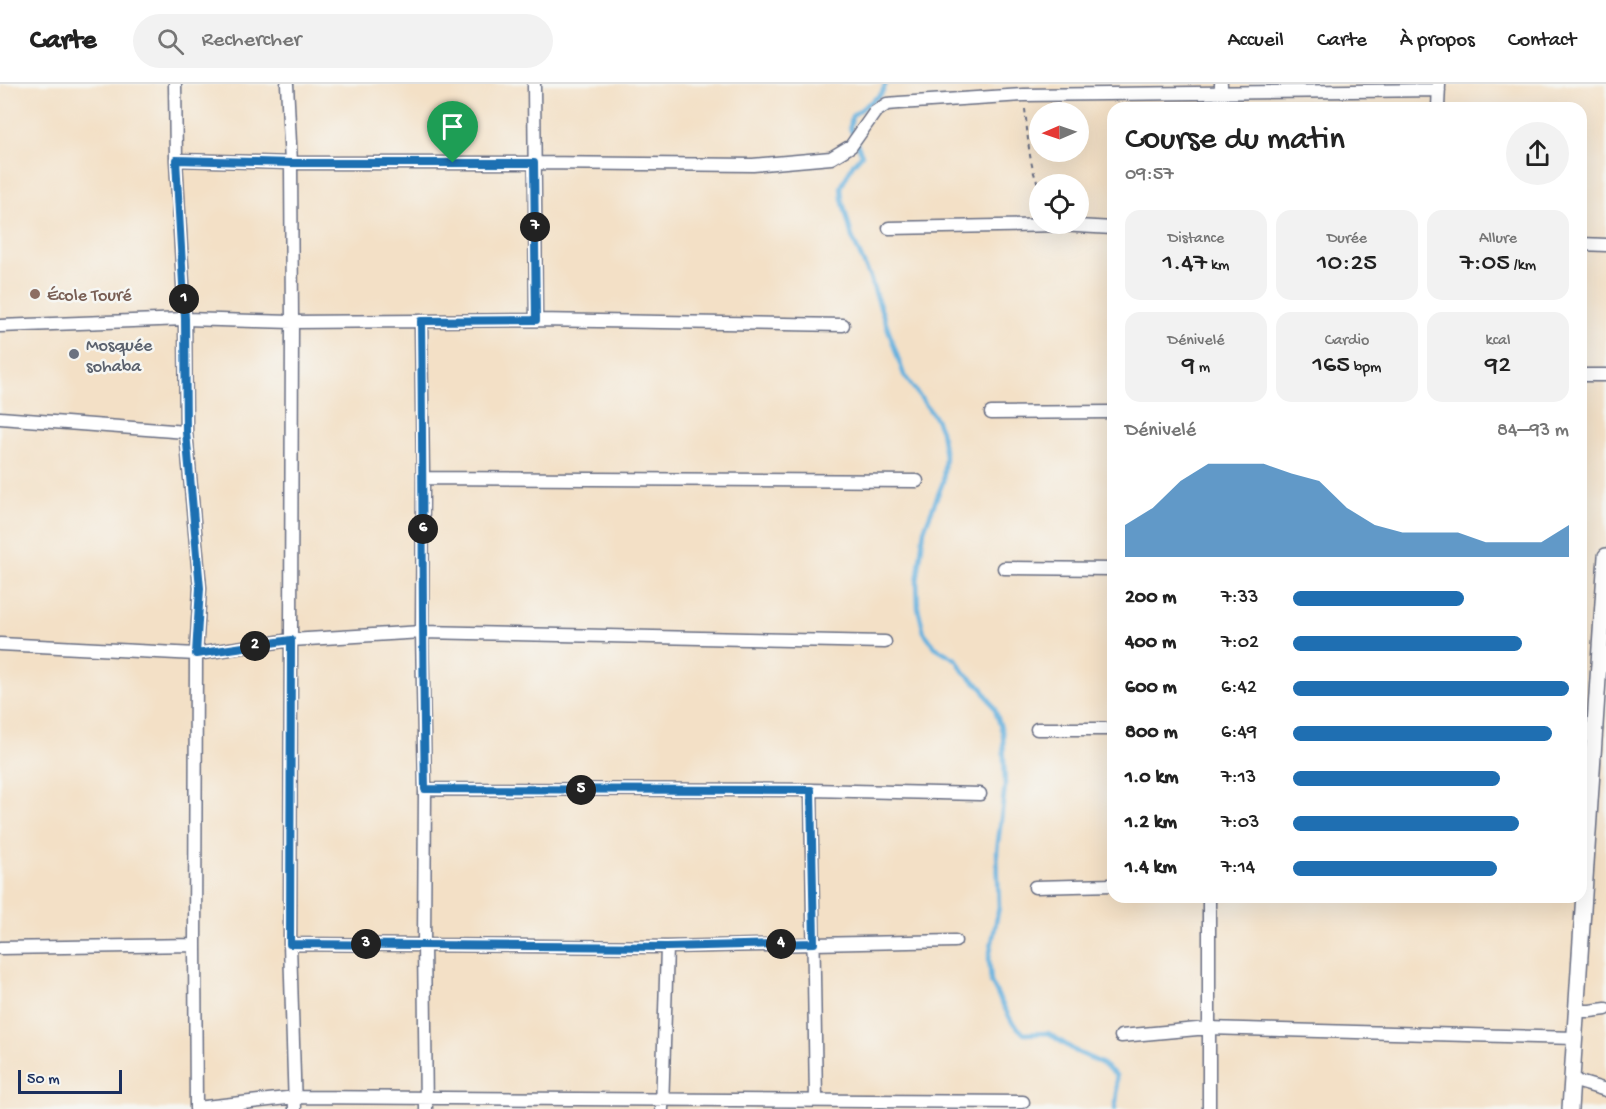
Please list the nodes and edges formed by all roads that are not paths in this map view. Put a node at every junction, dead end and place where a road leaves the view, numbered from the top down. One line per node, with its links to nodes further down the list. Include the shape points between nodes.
1 (175, 84): 7 (street)
2 (287, 84): 8 (street)
3 (534, 84): 9 (street)
4 (1439, 87): 5 (street); 6 (street)
5 (1221, 88): 9 (street, via 887,104 875,112 852,146 831,158 753,165)
6 (1438, 102)
7 (176, 160): 8 (street); 14 (street)
8 (291, 163): 9 (street); 17 (street)
9 (534, 163): 15 (street)
10 (889, 228): 11 (street)
11 (1107, 228)
12 (1587, 244): 13 (street)
13 (1606, 245)
14 (185, 319): 17 (street); 19 (street); 25 (street)
15 (536, 320): 16 (street); 18 (street)
16 (421, 321): 17 (street); 26 (street)
17 (292, 322): 32 (street)
18 (843, 325)
19 (0, 326)
20 (1587, 375): 21 (street)
21 (1606, 375)
22 (1107, 412): 23 (street)
23 (992, 413)
24 (0, 418): 25 (street)
25 (186, 432): 36 (street, via 200,588)
26 (423, 478): 27 (street); 31 (street)
27 (917, 481)
28 (1606, 556): 35 (street)
29 (1004, 568): 30 (street)
30 (1107, 569)
31 (422, 632): 32 (street); 33 (street); 41 (street)
32 (291, 640): 36 (street); 50 (street)
33 (885, 642)
34 (0, 644): 36 (street)
35 (1603, 652): 39 (street)
36 (196, 654): 52 (street)
37 (1036, 729): 38 (street)
38 (1107, 729)
39 (1588, 729): 40 (street)
40 (1587, 760)
41 (425, 789): 42 (street); 51 (street)
42 (811, 790): 43 (street); 49 (street)
43 (980, 794)
44 (1107, 885): 45 (street)
45 (1035, 886)
46 (1209, 903): 57 (street)
47 (1582, 903): 56 (street)
48 (955, 941): 49 (street)
49 (814, 943): 53 (street); 62 (street)
50 (290, 944): 51 (street); 64 (street)
51 (424, 944): 53 (street); 65 (street)
52 (195, 945): 54 (street); 67 (street)
53 (667, 947): 66 (street)
54 (0, 948)
55 (1606, 1009): 56 (street)
56 (1577, 1011): 59 (street)
57 (1208, 1028): 58 (street); 59 (street); 68 (street)
58 (1120, 1036)
59 (1575, 1038): 60 (street)
60 (1572, 1080): 61 (street); 69 (street)
61 (1606, 1090)
62 (816, 1100): 63 (street); 66 (street)
63 (1023, 1102)
64 (296, 1103): 65 (street); 67 (street)
65 (426, 1104): 66 (street)
66 (662, 1104)
67 (196, 1109)
68 (1209, 1109)
69 (1570, 1109)

